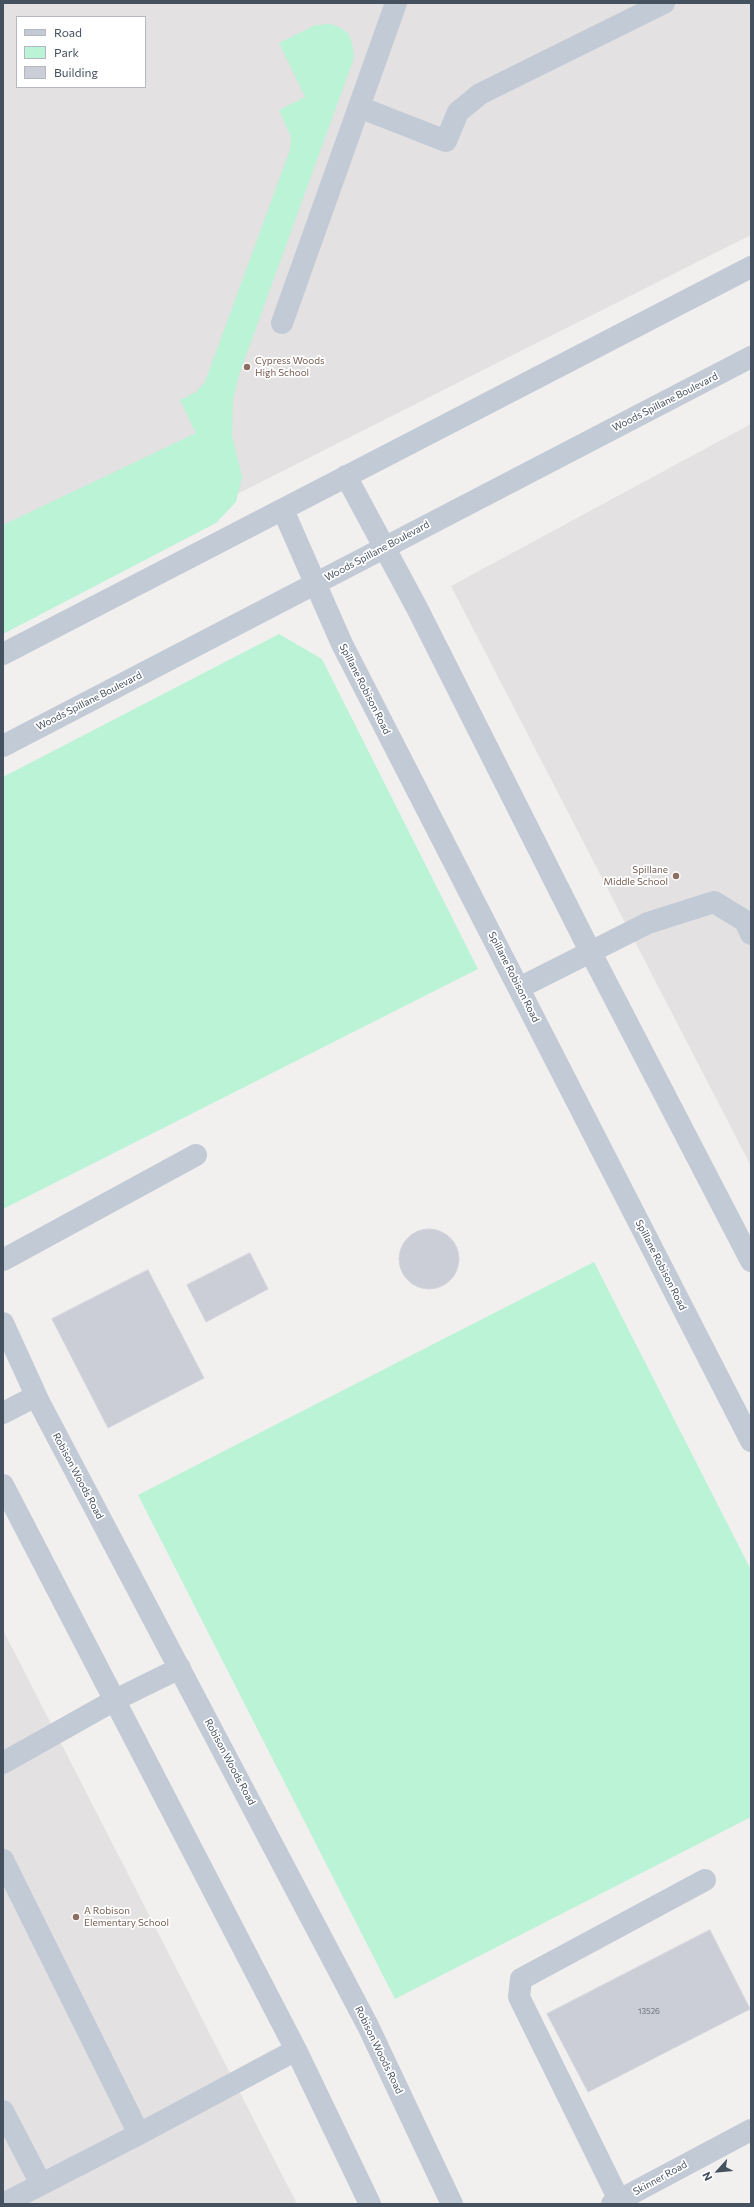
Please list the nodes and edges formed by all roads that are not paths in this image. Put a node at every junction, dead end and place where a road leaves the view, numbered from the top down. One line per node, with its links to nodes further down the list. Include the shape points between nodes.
1 (396, 3): 3 (street)
2 (664, 3): 3 (street, via 480,94 458,112 446,141)
3 (359, 107): 5 (street)
4 (751, 267): 7 (street)
5 (282, 323)
6 (751, 357): 9 (street, Woods Spillane Boulevard)
7 (346, 476): 8 (street); 9 (street)
8 (283, 510): 10 (street, Spillane Robison Road); 11 (street)
9 (384, 547): 10 (street, Woods Spillane Boulevard); 14 (street)
10 (315, 583): 12 (street, Woods Spillane Boulevard); 15 (street, Spillane Robison Road, via 342,644)
11 (3, 654)
12 (3, 746)
13 (751, 934): 14 (street, via 745,921 714,902 648,923)
14 (590, 951): 15 (street); 18 (street)
15 (519, 988): 22 (street, Spillane Robison Road)
16 (196, 1155): 17 (street)
17 (3, 1260)
18 (751, 1261)
19 (3, 1323): 20 (street, Robison Woods Road)
20 (36, 1396): 21 (street); 24 (street, Robison Woods Road)
21 (3, 1413)
22 (751, 1441)
23 (3, 1485): 25 (street)
24 (180, 1668): 25 (street); 37 (street, Robison Woods Road, via 368,2026)
25 (115, 1700): 26 (street); 29 (street)
26 (3, 1763)
27 (3, 1860): 32 (street)
28 (705, 1880): 34 (street, via 521,1979 519,1997)
29 (296, 2050): 32 (street); 36 (street)
30 (3, 2111): 33 (street)
31 (751, 2130): 34 (street, Skinner Road)
32 (139, 2134): 33 (street)
33 (41, 2184): 35 (street)
34 (616, 2202)
35 (3, 2204)
36 (370, 2204)
37 (452, 2204)

